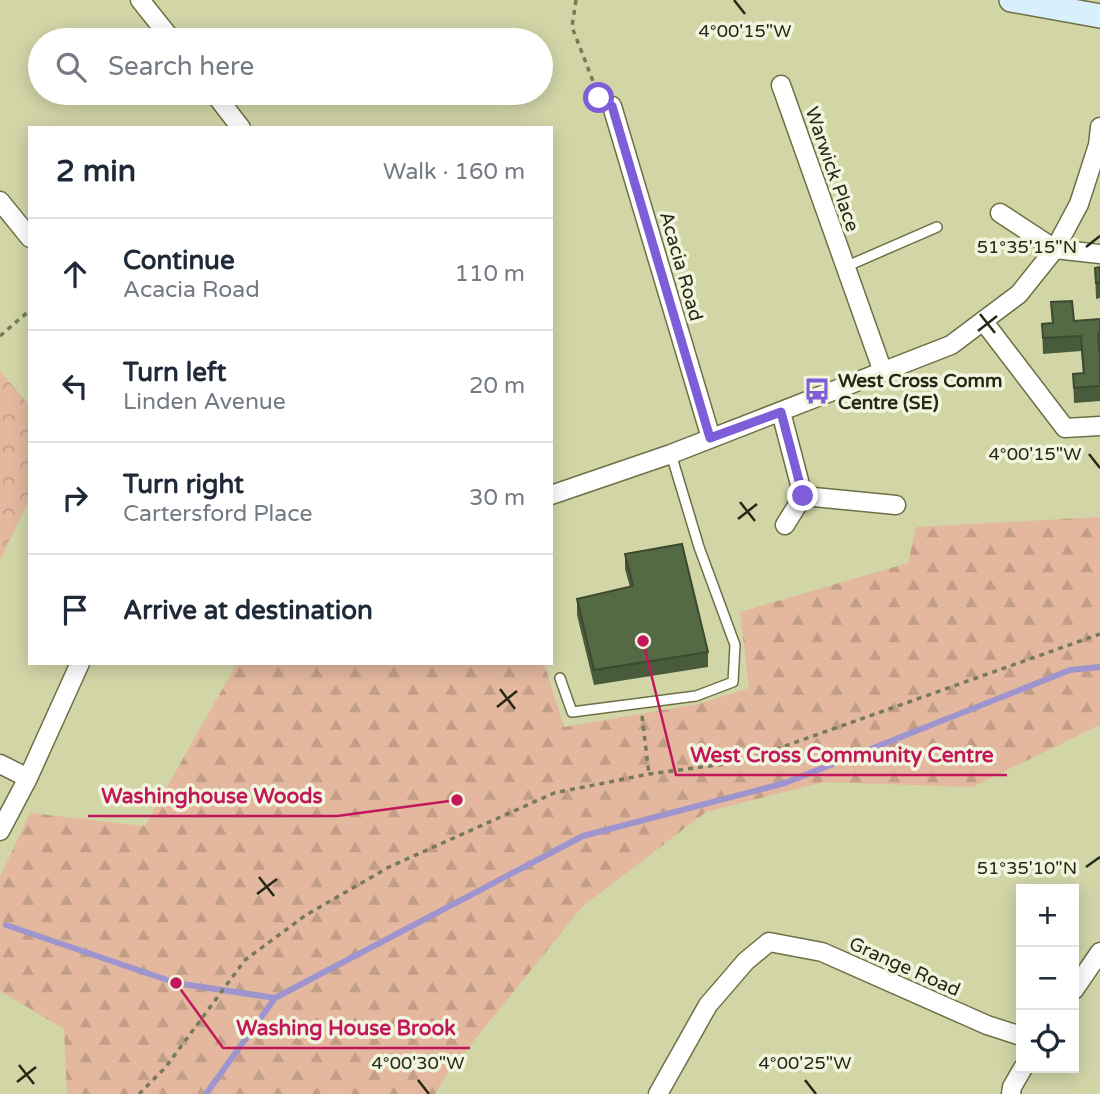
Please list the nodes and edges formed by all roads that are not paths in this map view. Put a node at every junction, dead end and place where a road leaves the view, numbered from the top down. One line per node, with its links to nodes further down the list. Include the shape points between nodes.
1 (140, 0): 4 (street)
2 (1011, 0): 3 (street)
3 (1100, 16)
4 (162, 28)
5 (781, 85): 17 (street, Warwick Place)
6 (223, 105): 8 (street)
7 (612, 106): 22 (street, Acacia Road)
8 (239, 126)
9 (1100, 127): 10 (street)
10 (1099, 145): 15 (street, via 1079,204)
11 (0, 201): 14 (street)
12 (1000, 214): 15 (street)
13 (937, 227): 17 (lane, Warwick Place)
14 (28, 236)
15 (1055, 249): 16 (street); 18 (street, via 1019,294)
16 (1100, 254)
17 (845, 267): 19 (street, Warwick Place)
18 (984, 322): 19 (street, via 951,345); 21 (street, via 1065,428)
19 (883, 372): 20 (street)
20 (781, 412): 22 (street); 25 (street)
21 (1100, 426)
22 (710, 438): 23 (street)
23 (671, 454): 24 (street); 29 (lane, via 735,645 733,682 696,696 572,712)
24 (553, 494)
25 (803, 496): 26 (street); 27 (street)
26 (896, 505)
27 (785, 525)
28 (79, 665): 31 (street)
29 (560, 678)
30 (0, 764): 31 (street)
31 (28, 778): 32 (street)
32 (0, 831)
33 (1100, 952): 34 (street)
34 (1079, 983)
35 (1016, 1035): 38 (street, Grange Road, via 822,951 769,943 746,961 708,1005)
36 (1020, 1073): 37 (street)
37 (1010, 1092)
38 (657, 1094)

